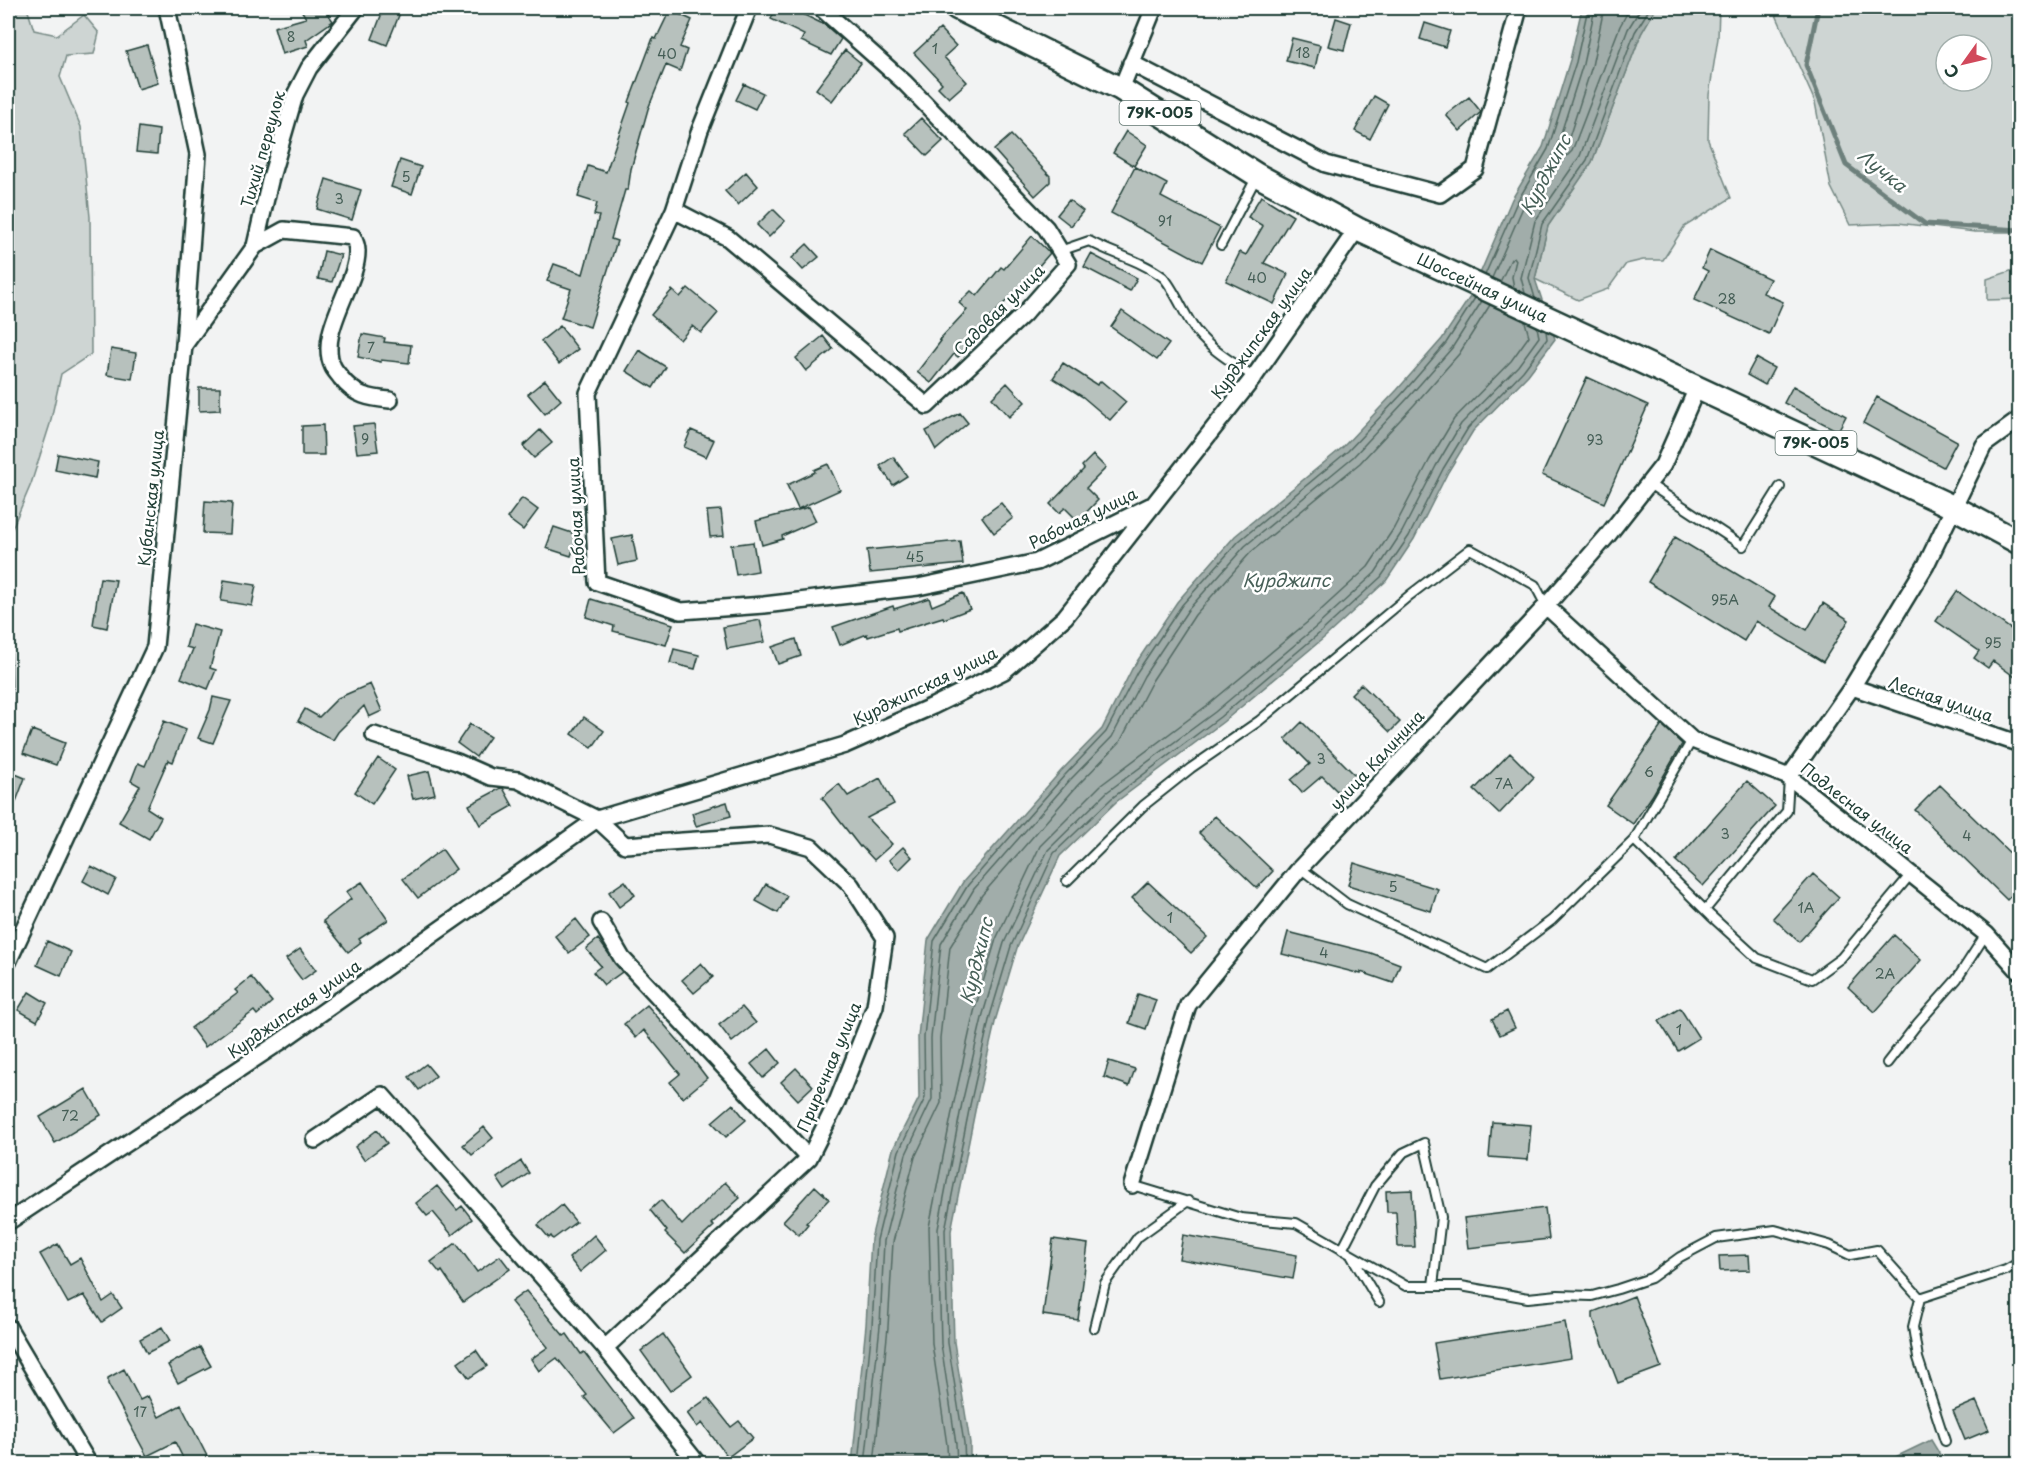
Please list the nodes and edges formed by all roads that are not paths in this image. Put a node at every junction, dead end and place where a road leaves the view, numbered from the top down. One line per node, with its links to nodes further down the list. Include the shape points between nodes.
1 (166, 8): 16 (street, Кубанская улица, via 198,154)
2 (356, 8): 14 (street, Тихий переулок, via 309,68 295,94)
3 (749, 8): 11 (street, Рабочая улица, via 700,130)
4 (821, 8): 15 (street, Садовая улица, via 904,82 1046,228)
5 (957, 8): 9 (main road, Шоссейная улица / 79К-005)
6 (1154, 8): 8 (street)
7 (1519, 8): 8 (street, via 1476,169 1440,194 1326,164)
8 (1131, 63): 9 (street)
9 (1121, 89): 10 (main road, Шоссейная улица / 79К-005)
10 (1257, 175): 12 (main road, Шоссейная улица / 79К-005); 13 (lane)
11 (674, 210): 15 (street, Садовая улица, via 728,238 927,405 1024,314 1068,264); 23 (street, Рабочая улица, via 588,393 597,582 681,611 918,587 1037,562)
12 (1357, 229): 17 (street, Курджипская улица); 18 (main road, Шоссейная улица / 79К-005)
13 (1221, 245)
14 (255, 246): 16 (street, Тихий переулок); 19 (street, Тихий переулок, via 284,230 353,237 357,250 354,269 328,349 333,367 345,382 366,398)
15 (1060, 251): 17 (lane, via 1089,241 1164,278 1197,332 1220,354)
16 (184, 345): 40 (street, Кубанская улица, via 155,647)
17 (1254, 377): 23 (street, Курджипская улица)
18 (1697, 388): 21 (street, улица Калинина, via 1663,465); 24 (main road, Шоссейная улица / 79К-005)
19 (390, 400)
20 (2019, 419): 24 (street, via 1983,445)
21 (1649, 484): 22 (lane, via 1743,546); 26 (street, улица Калинина)
22 (1780, 487)
23 (1156, 503): 32 (street, Курджипская улица, via 1065,617 1004,671 845,745)
24 (1955, 508): 25 (main road, Шоссейная улица / 79К-005); 27 (street, via 1926,565)
25 (2019, 543)
26 (1546, 606): 29 (street, Подлесная улица); 34 (street, улица Калинина); 36 (lane, via 1535,585 1470,549 1259,721 1143,806)
27 (1852, 687): 30 (street, Лесная улица); 31 (street)
28 (375, 735): 32 (street, via 491,777 518,780)
29 (1692, 740): 31 (street, Подлесная улица); 33 (lane)
30 (2019, 744)
31 (1789, 777): 35 (street, Подлесная улица); 37 (lane, via 1787,811)
32 (597, 819): 44 (street, Приречная улица, via 625,845 769,835 811,847 851,885 885,938 875,1006 837,1102); 47 (street, Курджипская улица, via 280,1042)
33 (1634, 840): 34 (lane, via 1552,920 1487,969 1347,904); 37 (lane)
34 (1300, 868): 45 (street, улица Калинина, via 1188,1005)
35 (1912, 873): 37 (lane, via 1841,957 1812,979 1757,958); 39 (street, Подлесная улица)
36 (1067, 882)
37 (1705, 910)
38 (601, 922): 44 (street, Приречная улица, via 622,958)
39 (1986, 934): 41 (street, Подлесная улица); 42 (lane, via 1956,979)
40 (8, 962)
41 (2019, 972)
42 (1887, 1063)
43 (315, 1140): 56 (street, via 382,1095)
44 (808, 1158): 56 (street, Приречная улица)
45 (1132, 1185): 46 (lane)
46 (1188, 1201): 48 (lane, via 1241,1218 1296,1223); 55 (lane, via 1138,1238 1106,1283)
47 (8, 1222)
48 (1342, 1250): 49 (lane); 51 (lane, via 1375,1186 1403,1153 1424,1143 1441,1217)
49 (1351, 1255): 51 (lane, via 1406,1286); 53 (lane)
50 (2019, 1262): 52 (lane)
51 (1433, 1286): 52 (lane, via 1461,1286 1528,1298 1592,1296 1651,1278 1716,1238 1775,1230 1850,1255 1877,1250)
52 (1920, 1299): 57 (lane, via 1913,1327 1918,1358)
53 (1379, 1302)
54 (8, 1327): 58 (street)
55 (1095, 1328)
56 (605, 1348): 59 (street)
57 (1945, 1441)
58 (89, 1464)
59 (698, 1464)

